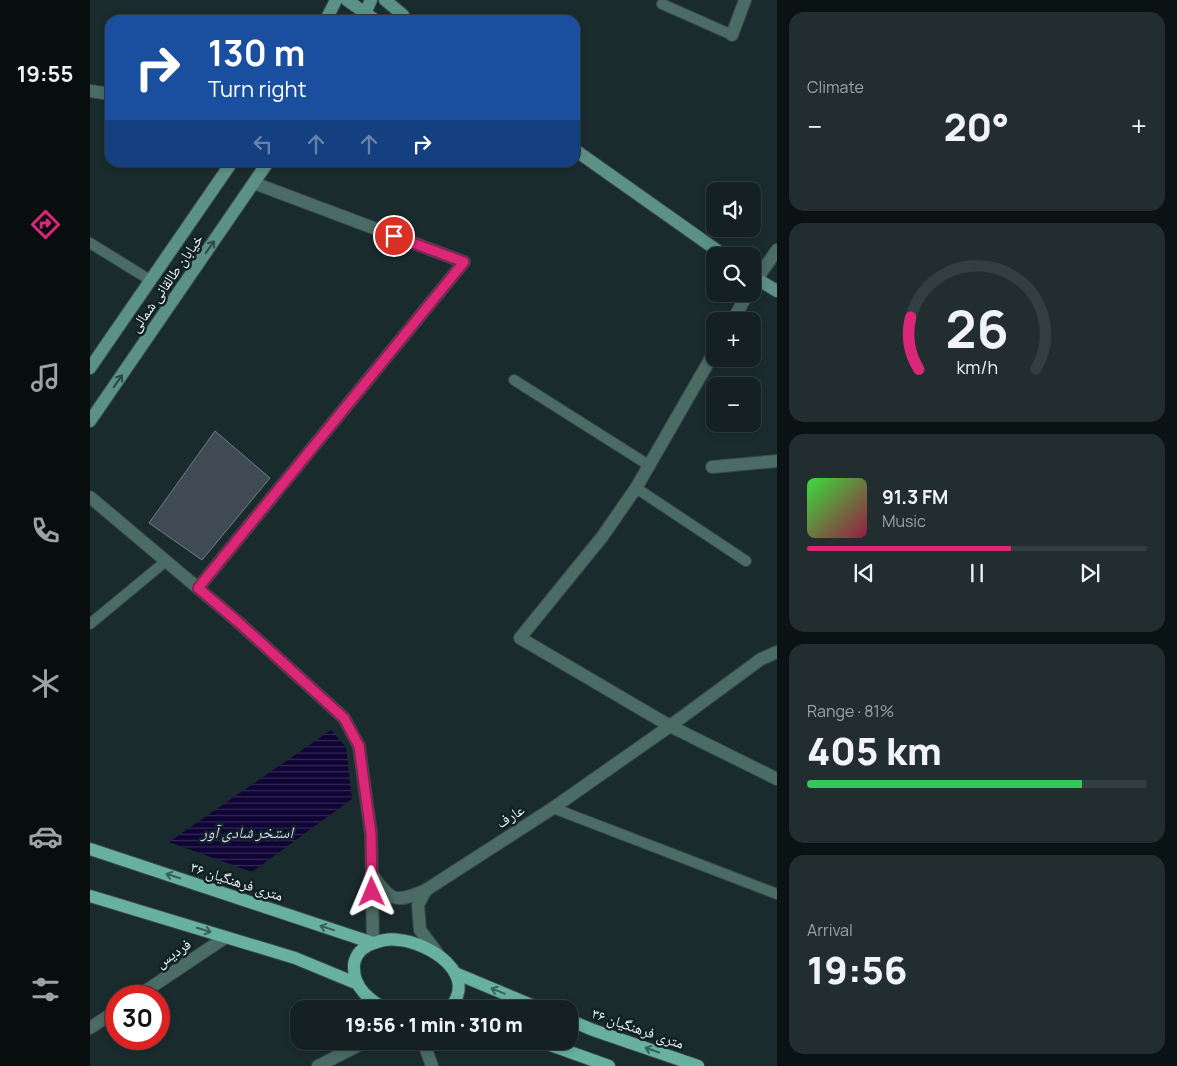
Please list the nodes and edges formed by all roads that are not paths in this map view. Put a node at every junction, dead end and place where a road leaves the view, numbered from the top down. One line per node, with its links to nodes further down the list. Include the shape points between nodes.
1 (336, 0): 7 (main road)
2 (347, 0): 8 (main road)
3 (371, 0): 9 (main road)
4 (384, 0): 10 (main road)
5 (745, 0): 11 (street)
6 (662, 4): 11 (lane)
7 (328, 15)
8 (364, 15)
9 (368, 15)
10 (403, 15)
11 (732, 35)
12 (90, 91): 13 (street)
13 (105, 93)
14 (580, 154): 19 (main road)
15 (229, 167): 22 (main road, خیابان طالقانی شمالی)
16 (265, 167): 17 (main road, خیابان طالقانی شمالی)
17 (254, 183): 28 (main road, خیابان طالقانی شمالی, one-way to 17); 36 (street, via 464,262)
18 (90, 243): 22 (lane)
19 (712, 247)
20 (777, 250): 21 (street)
21 (761, 271)
22 (150, 280): 25 (main road, خیابان طالقانی شمالی)
23 (761, 283): 24 (main road)
24 (777, 291)
25 (90, 366)
26 (706, 367): 30 (street)
27 (514, 380): 30 (lane)
28 (90, 421)
29 (777, 461): 31 (street)
30 (650, 466): 32 (street)
31 (712, 467)
32 (636, 488): 35 (lane); 39 (street, via 602,537 520,638)
33 (90, 497): 34 (street)
34 (166, 561): 36 (street); 37 (lane)
35 (746, 561)
36 (198, 588): 43 (street, via 344,718 359,746 371,834)
37 (90, 624)
38 (777, 652): 39 (street, عارف, via 761,659)
39 (670, 726): 40 (street); 41 (street, عارف)
40 (777, 779)
41 (552, 808): 44 (street, عارف); 45 (lane)
42 (90, 849): 48 (main road, ۳۶ متری فرهنگیان, one-way to 42)
43 (372, 874): 44 (street, عارف, via 385,894 394,898 411,897); 48 (street)
44 (426, 890): 49 (street, via 418,905 420,930)
45 (777, 894)
46 (90, 896): 47 (main road, one-way to 47)
47 (226, 937): 51 (main road, via 295,958); 52 (street, فردیس)
48 (373, 943): 49 (main road, via 385,939 399,940); 51 (main road, via 357,955 354,974)
49 (438, 954): 50 (main road)
50 (455, 973): 54 (main road, via 459,993); 55 (main road, one-way to 50)
51 (358, 984): 53 (main road)
52 (154, 985)
53 (371, 1000)
54 (456, 1000)
55 (520, 1000)
56 (105, 1018): 58 (street)
57 (578, 1024): 65 (main road, ۳۶ متری فرهنگیان, one-way to 57)
58 (90, 1028)
59 (349, 1050): 62 (street)
60 (426, 1050): 63 (street)
61 (564, 1050): 64 (main road)
62 (318, 1066)
63 (432, 1066)
64 (609, 1066)
65 (698, 1066)

